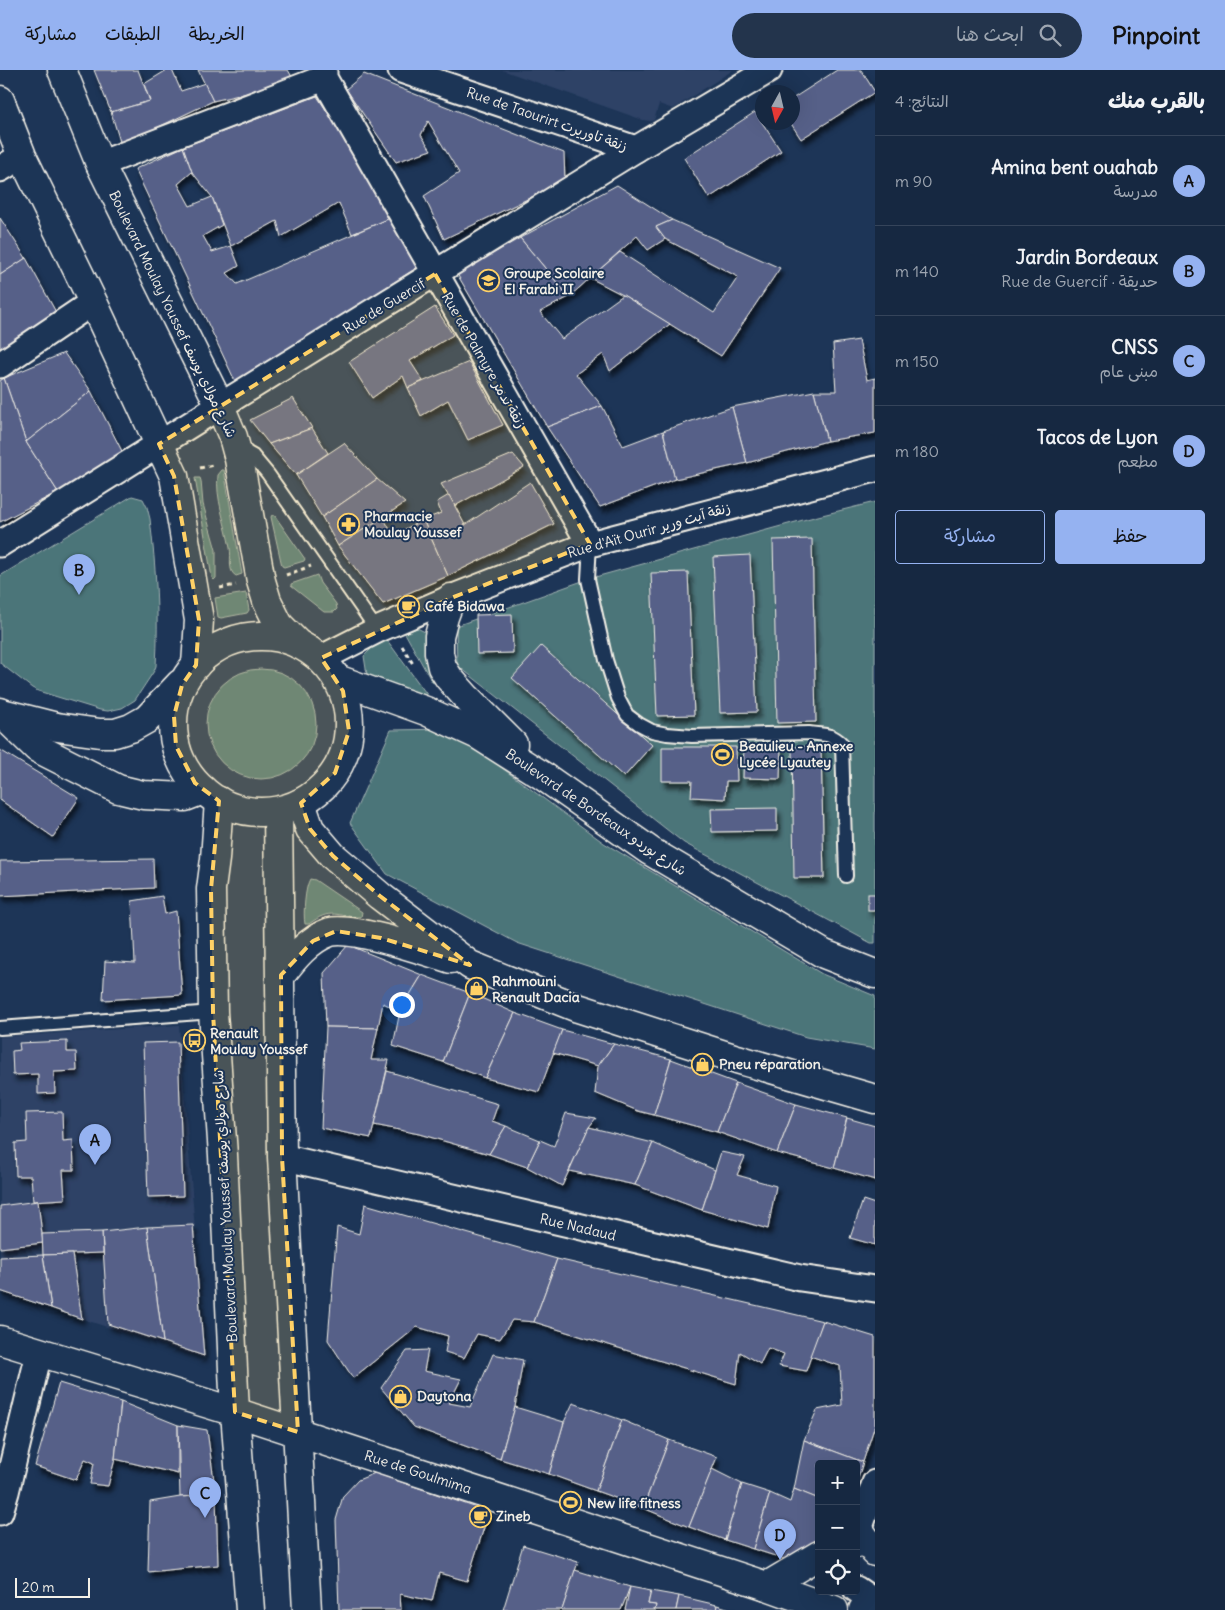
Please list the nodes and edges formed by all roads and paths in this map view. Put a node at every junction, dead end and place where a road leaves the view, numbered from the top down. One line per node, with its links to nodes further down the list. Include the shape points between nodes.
1 (62, 70): 8 (main road, Boulevard Moulay Youssef شارع مولاي يوسف)
2 (402, 70): 6 (street, Rue de Taourirt زنقة تاوريرت)
3 (769, 70): 6 (street, Rue de Guercif)
4 (324, 74): 8 (street); 9 (street, Rue de Palmyre زنقة تدمر)
5 (0, 100): 7 (main road)
6 (636, 149): 9 (street, Rue de Guercif)
7 (11, 162): 10 (main road)
8 (100, 164): 12 (main road, Boulevard Moulay Youssef شارع مولاي يوسف)
9 (435, 274): 12 (street, Rue de Guercif); 19 (street, Rue de Palmyre زنقة تدمر)
10 (93, 302): 11 (street); 13 (main road)
11 (0, 365)
12 (220, 406): 13 (street, Rue de Guercif); 14 (main road, Boulevard Moulay Youssef شارع مولاي يوسف)
13 (159, 444): 18 (street, Rue de Guercif); 27 (main road, via 174,476 199,620)
14 (236, 446): 25 (lane, via 252,456 268,474); 26 (main road, Boulevard Moulay Youssef شارع مولاي يوسف, via 267,600 279,625)
15 (216, 465): 17 (path)
16 (875, 469): 19 (street, Rue d'Aït Ourir زنقة آيت ورير)
17 (194, 470)
18 (0, 544)
19 (590, 544): 24 (street, Rue d'Aït Ourir زنقة آيت ورير); 32 (lane, via 588,579 606,660 627,715 652,731 667,734 828,735 842,744)
20 (319, 564): 21 (path)
21 (278, 578)
22 (244, 584): 23 (path)
23 (213, 589)
24 (451, 598): 25 (street, Rue d'Aït Ourir زنقة آيت ورير); 29 (main road, via 439,636 442,666 467,698)
25 (377, 630): 26 (street, Rue d'Aït Ourir زنقة آيت ورير)
26 (318, 661): 27 (main road, via 274,638 250,637 227,643 211,652); 29 (main road, Boulevard de Bordeaux شارع بوردو, via 478,735); 31 (main road, via 347,704 349,731 343,759 335,773 324,786)
27 (192, 671): 28 (main road, via 146,719 115,733 57,727); 30 (main road, via 178,694 174,716 176,746 189,774)
28 (1, 713): 30 (main road, via 37,748 118,789 142,795)
29 (543, 776): 34 (main road, Boulevard de Bordeaux شارع بوردو, via 650,851 824,954)
30 (211, 796): 31 (main road, via 249,812); 36 (main road, Boulevard Moulay Youssef شارع مولاي يوسف, via 215,859 211,889)
31 (289, 807): 33 (main road, via 333,856); 35 (main road)
32 (846, 876)
33 (470, 965): 35 (main road, via 381,938 336,931 313,941); 38 (main road, via 578,1008)
34 (875, 974)
35 (281, 976): 39 (main road)
36 (213, 1012): 37 (lane); 43 (main road, Boulevard Moulay Youssef شارع مولاي يوسف)
37 (0, 1028)
38 (875, 1099)
39 (282, 1157): 40 (street, Rue Nadaud, via 800,1278); 44 (main road)
40 (875, 1289)
41 (0, 1340): 42 (main road, Rue de Goulmima)
42 (39, 1353): 43 (main road, Rue de Goulmima); 46 (street)
43 (235, 1412): 44 (main road, Rue de Goulmima); 50 (main road, Boulevard Moulay Youssef شارع مولاي يوسف)
44 (298, 1432): 49 (main road, Rue de Goulmima); 51 (main road)
45 (875, 1483): 47 (street)
46 (0, 1512)
47 (862, 1540)
48 (815, 1557): 49 (main road)
49 (767, 1586): 52 (main road, Rue de Goulmima)
50 (250, 1610)
51 (307, 1610)
52 (834, 1610)

